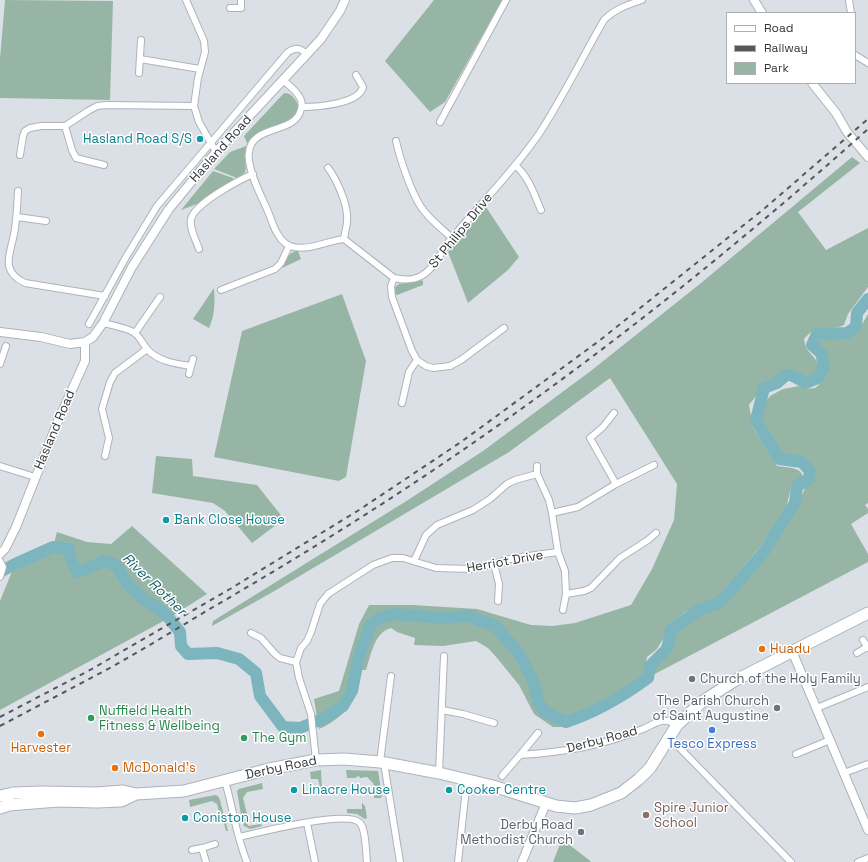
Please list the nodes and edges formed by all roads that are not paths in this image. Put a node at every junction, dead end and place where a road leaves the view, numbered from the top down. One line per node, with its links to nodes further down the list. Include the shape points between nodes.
1 (186, 0): 16 (street, via 204,41 205,52)
2 (241, 0): 8 (street, via 241,8)
3 (345, 0): 12 (main road, Hasland Road, via 331,25)
4 (506, 0): 24 (street)
5 (642, 0): 35 (street, St Philips Drive, via 622,7 604,20 562,96)
6 (754, 0): 9 (main road)
7 (849, 0): 10 (street)
8 (230, 8)
9 (761, 12)
10 (850, 12)
11 (141, 40): 14 (street)
12 (307, 54): 19 (main road, Hasland Road); 30 (street, Hasland Road, via 299,48 288,52)
13 (856, 55): 15 (street)
14 (140, 59): 16 (street); 17 (street)
15 (868, 63)
16 (200, 69): 21 (street)
17 (139, 74)
18 (356, 74): 22 (street, via 363,87 362,92 340,103)
19 (283, 80): 22 (street, via 296,91); 31 (main road, Hasland Road)
20 (814, 84): 33 (main road, via 847,132)
21 (194, 106): 27 (street, via 97,106); 30 (street)
22 (302, 107): 37 (street, via 295,120 263,134 252,144 248,155)
23 (438, 110): 24 (street)
24 (444, 114): 25 (street)
25 (440, 122)
26 (23, 124): 28 (street)
27 (65, 126): 28 (street, via 40,126); 34 (street, via 76,158)
28 (25, 131): 32 (street)
29 (396, 141): 42 (street, via 401,160 421,207)
30 (210, 143): 31 (street); 48 (street, Hasland Road, via 157,206)
31 (216, 152): 53 (main road, Hasland Road, via 160,221)
32 (20, 155)
33 (868, 157)
34 (104, 165)
35 (515, 166): 39 (street, via 527,178); 42 (street, St Philips Drive)
36 (328, 168): 43 (street, via 333,174 346,208)
37 (253, 174): 44 (street, via 230,186 195,211 190,225); 45 (street, via 278,235)
38 (18, 191): 40 (street)
39 (537, 207)
40 (17, 217): 41 (street); 48 (street, via 7,264 16,279 25,283)
41 (46, 221)
42 (452, 238): 46 (street, St Philips Drive, via 430,270 412,279)
43 (344, 239): 45 (street, via 307,248); 46 (street)
44 (200, 244)
45 (289, 246): 47 (street, via 281,263 275,269 238,280)
46 (394, 278): 62 (street, via 391,286 392,297)
47 (221, 290)
48 (105, 296): 52 (street, Hasland Road)
49 (160, 297): 51 (street)
50 (150, 299): 51 (street)
51 (156, 303): 58 (street)
52 (100, 304): 53 (street); 55 (street, Hasland Road)
53 (111, 308): 54 (main road, Hasland Road)
54 (103, 323): 58 (street); 59 (main road, Hasland Road, via 93,337)
55 (89, 324)
56 (504, 328): 62 (street, via 490,334 461,360 450,366 433,368)
57 (0, 332): 59 (main road, via 70,344)
58 (135, 334): 61 (street)
59 (85, 342): 72 (main road, Hasland Road, via 85,361)
60 (6, 346): 63 (street)
61 (147, 349): 64 (street, via 161,359 192,363); 67 (street, via 115,373 110,382 102,409 109,438)
62 (417, 360): 65 (street, via 409,372 406,396)
63 (0, 364)
64 (189, 374)
65 (402, 403)
66 (614, 413): 73 (street, via 590,438)
67 (105, 456)
68 (654, 465): 73 (street)
69 (0, 466): 72 (street)
70 (537, 466): 71 (street)
71 (538, 474): 74 (street); 78 (street, via 515,480 473,510 437,524 426,535)
72 (36, 477): 76 (main road, Hasland Road, via 16,527)
73 (616, 484): 74 (street, via 578,507)
74 (552, 513): 77 (street)
75 (656, 533): 82 (street, via 650,542 620,558 591,588)
76 (2, 550)
77 (558, 552): 80 (street, Herriot Drive, via 514,558); 82 (street, via 565,571)
78 (414, 561): 80 (street, Herriot Drive, via 436,568 457,570); 92 (street, Herriot Drive, via 392,558 382,561 328,594 320,604 311,632)
79 (1, 563): 81 (street)
80 (494, 564): 83 (street, via 498,577)
81 (0, 577)
82 (566, 594): 84 (street)
83 (498, 601)
84 (563, 610)
85 (868, 613): 89 (highway)
86 (251, 633): 92 (street, via 263,635 280,658)
87 (863, 640): 88 (street)
88 (867, 648): 90 (street)
89 (792, 651): 95 (main road); 98 (highway, via 717,691)
90 (857, 653)
91 (444, 656): 96 (street)
92 (296, 662): 104 (street, via 311,714)
93 (391, 676): 105 (street)
94 (868, 687): 95 (street)
95 (817, 708): 101 (main road)
96 (442, 710): 97 (street); 107 (street)
97 (494, 723)
98 (677, 724): 100 (highway, Derby Road); 103 (street, Derby Road, via 662,720 618,738 578,749)
99 (538, 733): 103 (street)
100 (669, 737): 114 (highway, Derby Road, via 650,768 621,793 580,807 566,808); 130 (street)
101 (830, 740): 102 (street); 108 (main road)
102 (796, 754)
103 (520, 755): 109 (street)
104 (316, 760): 105 (highway, Derby Road, via 344,759); 111 (highway, Derby Road, via 268,769)
105 (382, 763): 107 (highway, Derby Road); 127 (street)
106 (868, 764): 108 (street)
107 (439, 772): 110 (highway, Derby Road)
108 (844, 773): 117 (main road)
109 (502, 776)
110 (467, 779): 114 (highway, Derby Road); 128 (street)
111 (225, 781): 112 (highway, Derby Road, via 184,791); 118 (street)
112 (136, 794): 113 (highway, Derby Road, via 123,791 41,792); 115 (highway, Derby Road, via 121,801 58,801)
113 (0, 796)
114 (546, 803): 129 (main road)
115 (0, 808)
116 (307, 823): 118 (street); 125 (street); 126 (street, via 337,818 354,819 360,823 364,834)
117 (868, 830)
118 (238, 837): 124 (street)
119 (215, 844): 120 (street)
120 (202, 848): 121 (street); 123 (street)
121 (192, 850)
122 (868, 858): 131 (street)
123 (206, 862)
124 (247, 862)
125 (314, 862)
126 (367, 862)
127 (400, 862)
128 (458, 862)
129 (522, 862)
130 (791, 862)
131 (858, 862)

